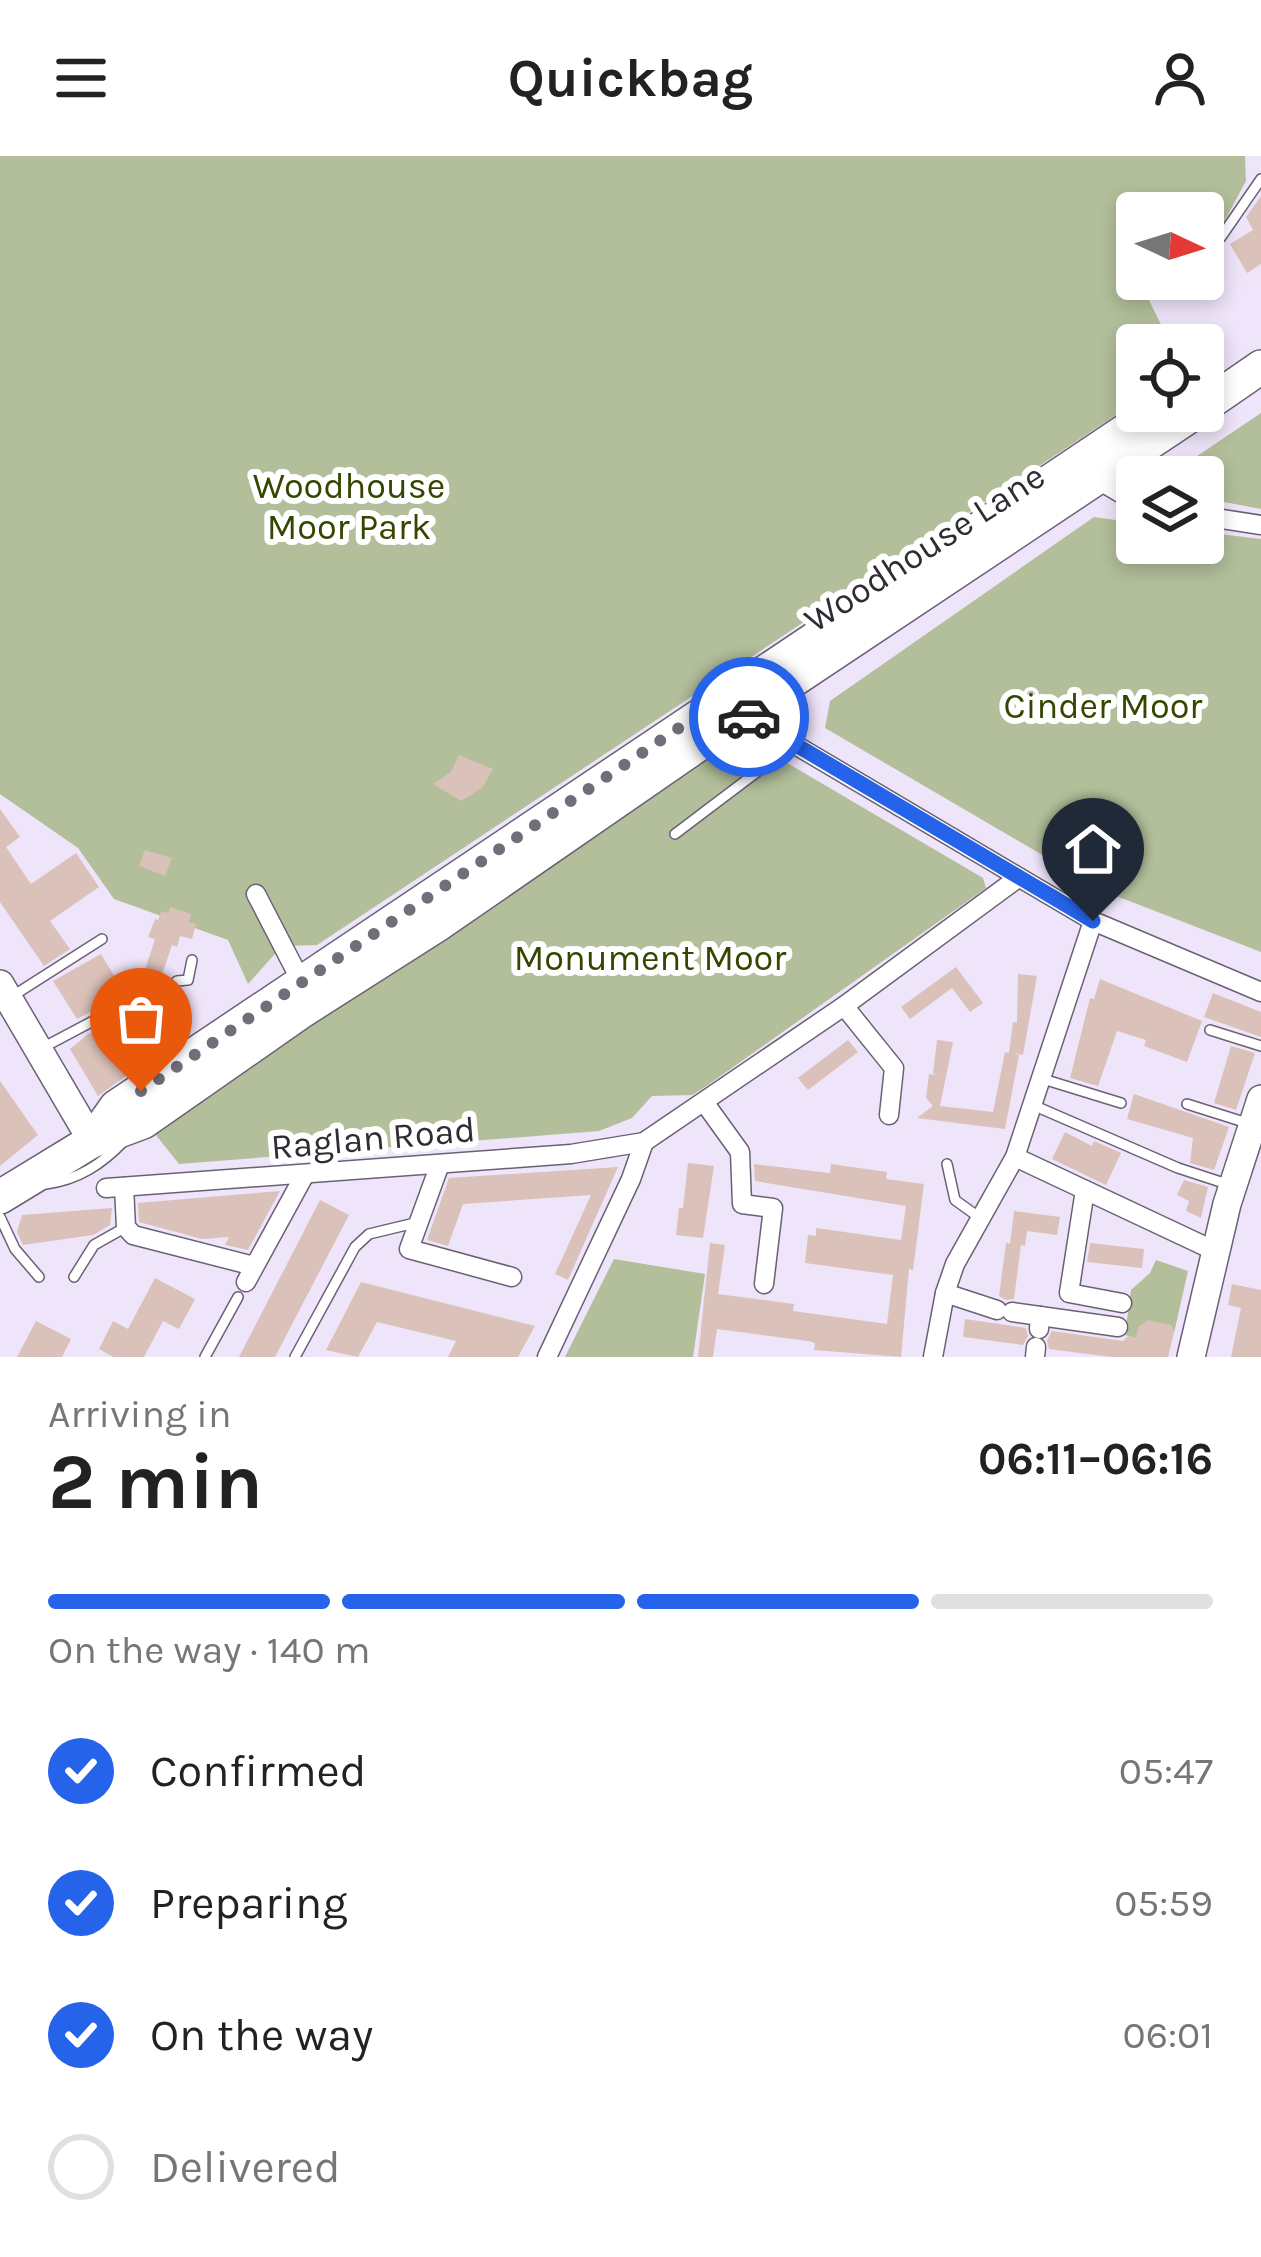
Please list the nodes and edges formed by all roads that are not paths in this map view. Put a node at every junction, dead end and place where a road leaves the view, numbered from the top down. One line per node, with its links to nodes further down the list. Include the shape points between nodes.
1 (1261, 179): 2 (lane)
2 (1224, 233)
3 (1261, 341): 4 (highway)
4 (1224, 366)
5 (1261, 367): 6 (highway, Woodhouse Lane)
6 (1224, 392)
7 (1132, 432): 9 (highway, Woodhouse Lane)
8 (1159, 432): 9 (highway, Woodhouse Lane)
9 (1087, 472): 10 (street); 13 (highway, Woodhouse Lane)
10 (1116, 490)
11 (1224, 519): 12 (street)
12 (1261, 525)
13 (730, 708): 14 (street); 21 (highway, Woodhouse Lane); 35 (highway, Woodhouse Lane)
14 (794, 743): 15 (lane); 16 (street)
15 (674, 834)
16 (1018, 878): 18 (street); 24 (street)
17 (256, 894): 21 (street)
18 (1093, 921): 23 (street); 28 (street)
19 (102, 939): 22 (lane)
20 (191, 960): 27 (lane, via 188,980)
21 (302, 983): 36 (highway, Woodhouse Lane, via 116,1107)
22 (4, 991): 27 (street)
23 (1261, 992)
24 (844, 1006): 29 (street); 34 (street, via 894,1068)
25 (1210, 1030): 26 (lane)
26 (1261, 1046)
27 (40, 1049): 36 (street)
28 (1043, 1079): 30 (lane); 32 (street)
29 (704, 1102): 37 (street); 53 (street, via 740,1152 742,1204 773,1208)
30 (1121, 1103)
31 (1187, 1104): 33 (lane)
32 (1035, 1106): 38 (street); 42 (lane)
33 (1256, 1112): 42 (street)
34 (889, 1115)
35 (143, 1122): 36 (highway, Woodhouse Lane); 44 (lane, via 81,1174)
36 (92, 1141): 44 (highway, Woodhouse Lane)
37 (644, 1142): 39 (street, Raglan Road); 60 (street)
38 (1015, 1157): 43 (street); 45 (street)
39 (440, 1164): 41 (street, Raglan Road); 46 (street)
40 (947, 1164): 45 (lane, via 956,1200)
41 (304, 1176): 47 (street, Raglan Road, via 115,1188); 52 (street)
42 (1232, 1186): 48 (street)
43 (1085, 1190): 48 (street); 55 (street, via 1069,1293)
44 (4, 1195): 49 (lane, via 15,1249)
45 (980, 1218): 54 (street)
46 (419, 1222): 51 (street, via 409,1250); 59 (lane, via 369,1234 355,1247)
47 (129, 1237): 50 (lane, via 94,1245); 52 (street, via 214,1246)
48 (1215, 1251): 62 (street)
49 (39, 1277)
50 (74, 1277)
51 (512, 1277)
52 (246, 1282): 58 (lane)
53 (764, 1284)
54 (945, 1293): 57 (street, via 1004,1311); 61 (street)
55 (1123, 1303)
56 (1118, 1327): 57 (street)
57 (1038, 1337)
58 (206, 1357)
59 (295, 1357)
60 (547, 1357)
61 (933, 1357)
62 (1191, 1357)

